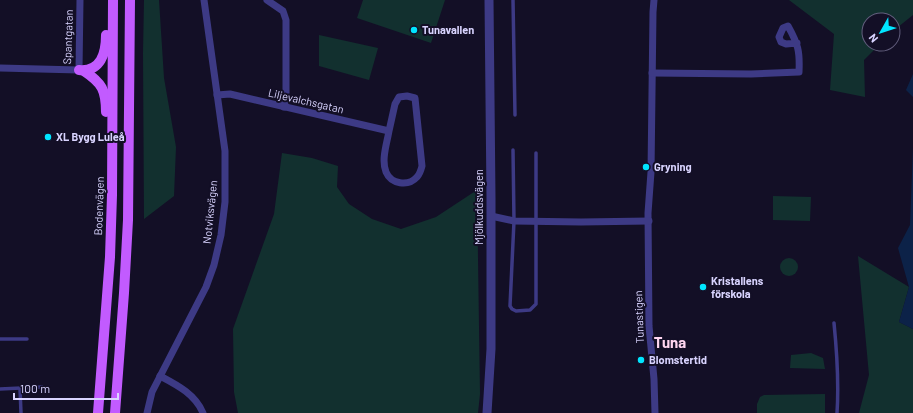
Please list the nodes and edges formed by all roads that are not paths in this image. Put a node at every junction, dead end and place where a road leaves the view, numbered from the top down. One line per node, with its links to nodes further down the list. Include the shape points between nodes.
1 (80, 0): 12 (street, Spantgatan)
2 (110, 0): 12 (main road, via 107,7 104,55 95,66)
3 (113, 0): 18 (main road, Bodenvägen)
4 (130, 0): 34 (main road, via 128,220)
5 (204, 0): 14 (street, Notviksvägen)
6 (267, 0): 15 (street, via 283,11 286,20)
7 (489, 0): 21 (street, Mjölkuddsvägen)
8 (513, 0): 16 (lane)
9 (654, 0): 13 (street, Tunastigen)
10 (797, 43): 13 (street, via 799,72)
11 (0, 68): 12 (street, Spantgatan)
12 (81, 70): 18 (main road, via 96,79 104,90 107,133)
13 (652, 73): 24 (street, Tunastigen)
14 (217, 95): 15 (street, Liljevalchsgatan, via 230,94); 28 (street, Notviksvägen, via 225,151 225,202 221,235 206,287)
15 (284, 107): 17 (street, Liljevalchsgatan)
16 (515, 115)
17 (389, 131): 17 (street, via 399,97 415,98 422,166 418,176 411,182 395,182 386,173 384,162)
18 (112, 150): 33 (main road, Bodenvägen, via 109,265)
19 (514, 150): 22 (lane)
20 (536, 153): 23 (lane)
21 (491, 216): 22 (street); 37 (street, Mjölkuddsvägen, via 491,357)
22 (514, 221): 23 (street); 23 (lane, via 510,306 516,311 530,310 536,304)
23 (537, 221): 24 (street)
24 (649, 221): 38 (street, Tunastigen, via 649,326)
25 (834, 322): 39 (lane)
26 (0, 339): 27 (lane)
27 (27, 339)
28 (160, 376): 35 (street, Notviksvägen, via 152,392); 36 (street, via 185,390 194,398)
29 (42, 387): 31 (lane)
30 (0, 389): 31 (lane)
31 (20, 389): 32 (lane)
32 (21, 413)
33 (98, 413)
34 (115, 413)
35 (147, 413)
36 (203, 413)
37 (487, 413)
38 (655, 413)
39 (837, 413)

